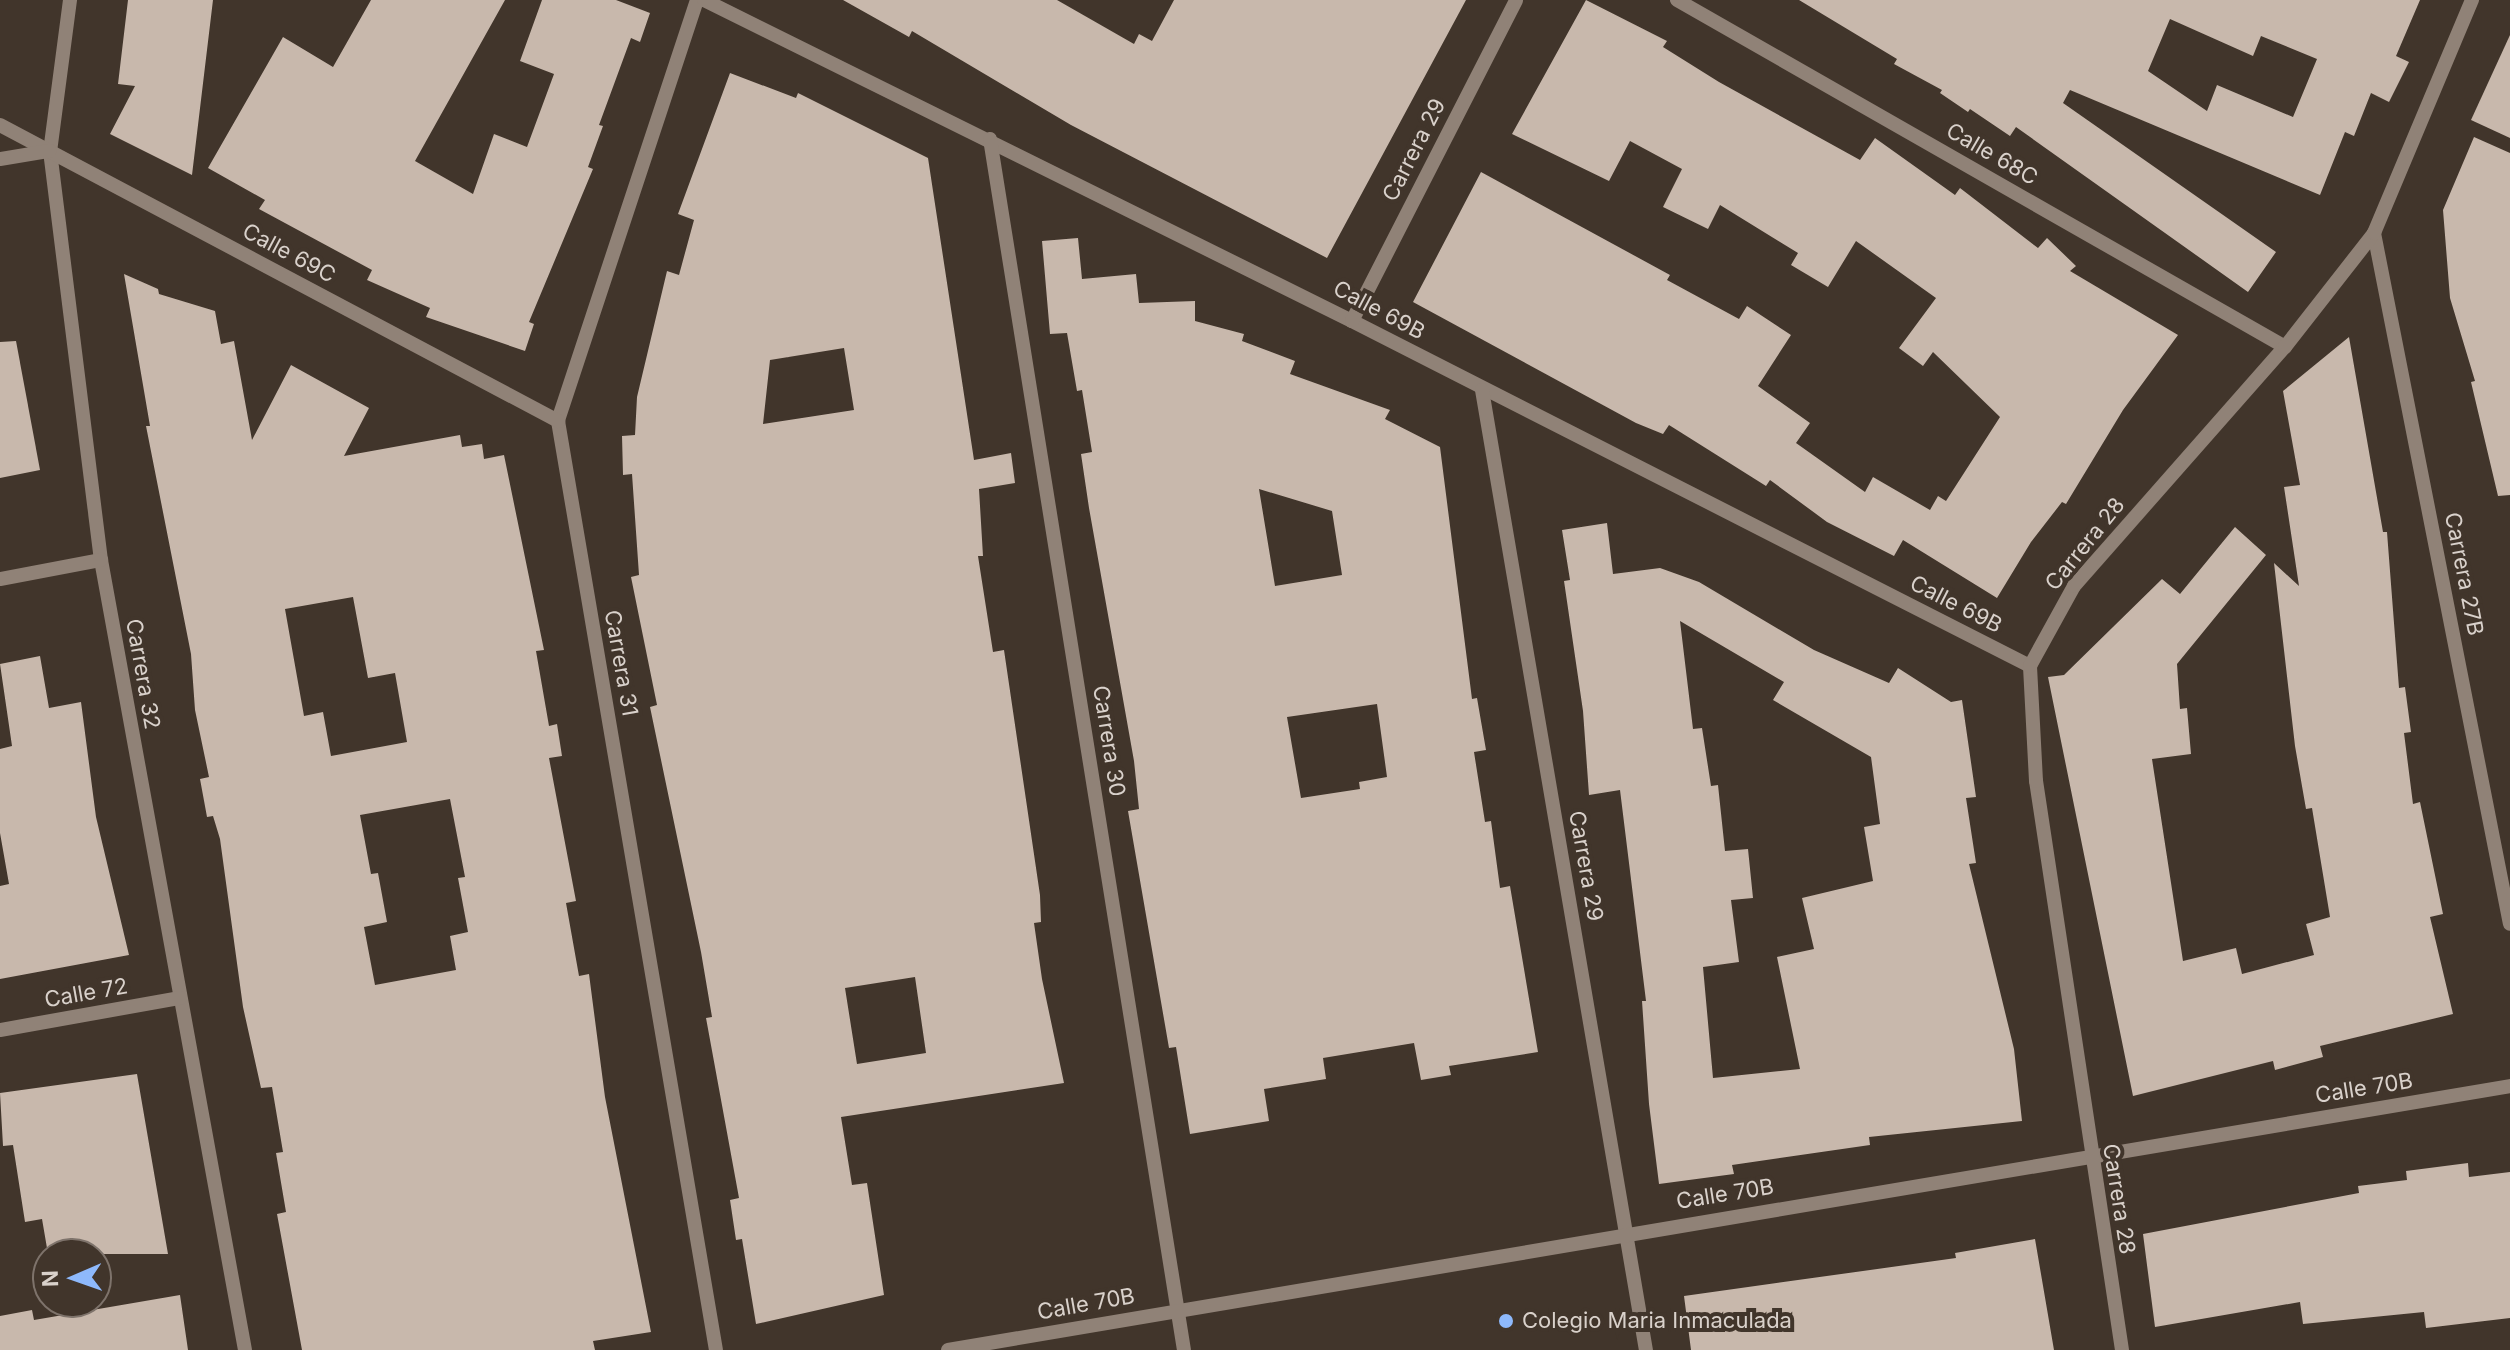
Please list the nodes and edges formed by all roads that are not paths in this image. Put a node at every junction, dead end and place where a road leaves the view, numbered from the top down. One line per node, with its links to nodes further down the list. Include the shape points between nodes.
1 (70, 0): 9 (street, Carrera 32)
2 (697, 0): 15 (street, Carrera 31)
3 (704, 0): 8 (street, Calle 69B)
4 (1516, 0): 12 (street, Carrera 29)
5 (1677, 0): 13 (street, Calle 68C)
6 (2472, 0): 11 (street, Carrera 28)
7 (0, 125): 9 (street, Calle 69C)
8 (990, 139): 12 (street, Calle 69B); 25 (street, Carrera 30)
9 (50, 151): 10 (street); 15 (street, Calle 69C); 16 (street, Carrera 32)
10 (0, 159)
11 (2374, 233): 13 (street, Carrera 28); 19 (street, Carrera 27B)
12 (1352, 321): 14 (street, Calle 69B)
13 (2285, 347): 18 (street, Carrera 28, via 2074,586)
14 (1482, 390): 18 (street, Calle 69B); 24 (street, Carrera 29)
15 (558, 421): 27 (street, Carrera 31)
16 (101, 560): 17 (street); 20 (street, Carrera 32)
17 (0, 579)
18 (2030, 666): 23 (street, Carrera 28, via 2036,781)
19 (2510, 924)
20 (180, 998): 21 (street, Calle 72); 26 (street, Carrera 32)
21 (0, 1030)
22 (2510, 1086): 23 (street, Calle 70B)
23 (2090, 1156): 24 (street, Calle 70B); 31 (street, Carrera 28)
24 (1626, 1232): 25 (street, Calle 70B); 30 (street, Carrera 29)
25 (1178, 1311): 28 (street, Calle 70B); 29 (street, Carrera 30)
26 (245, 1350)
27 (716, 1350)
28 (948, 1350)
29 (1184, 1350)
30 (1646, 1350)
31 (2122, 1350)

